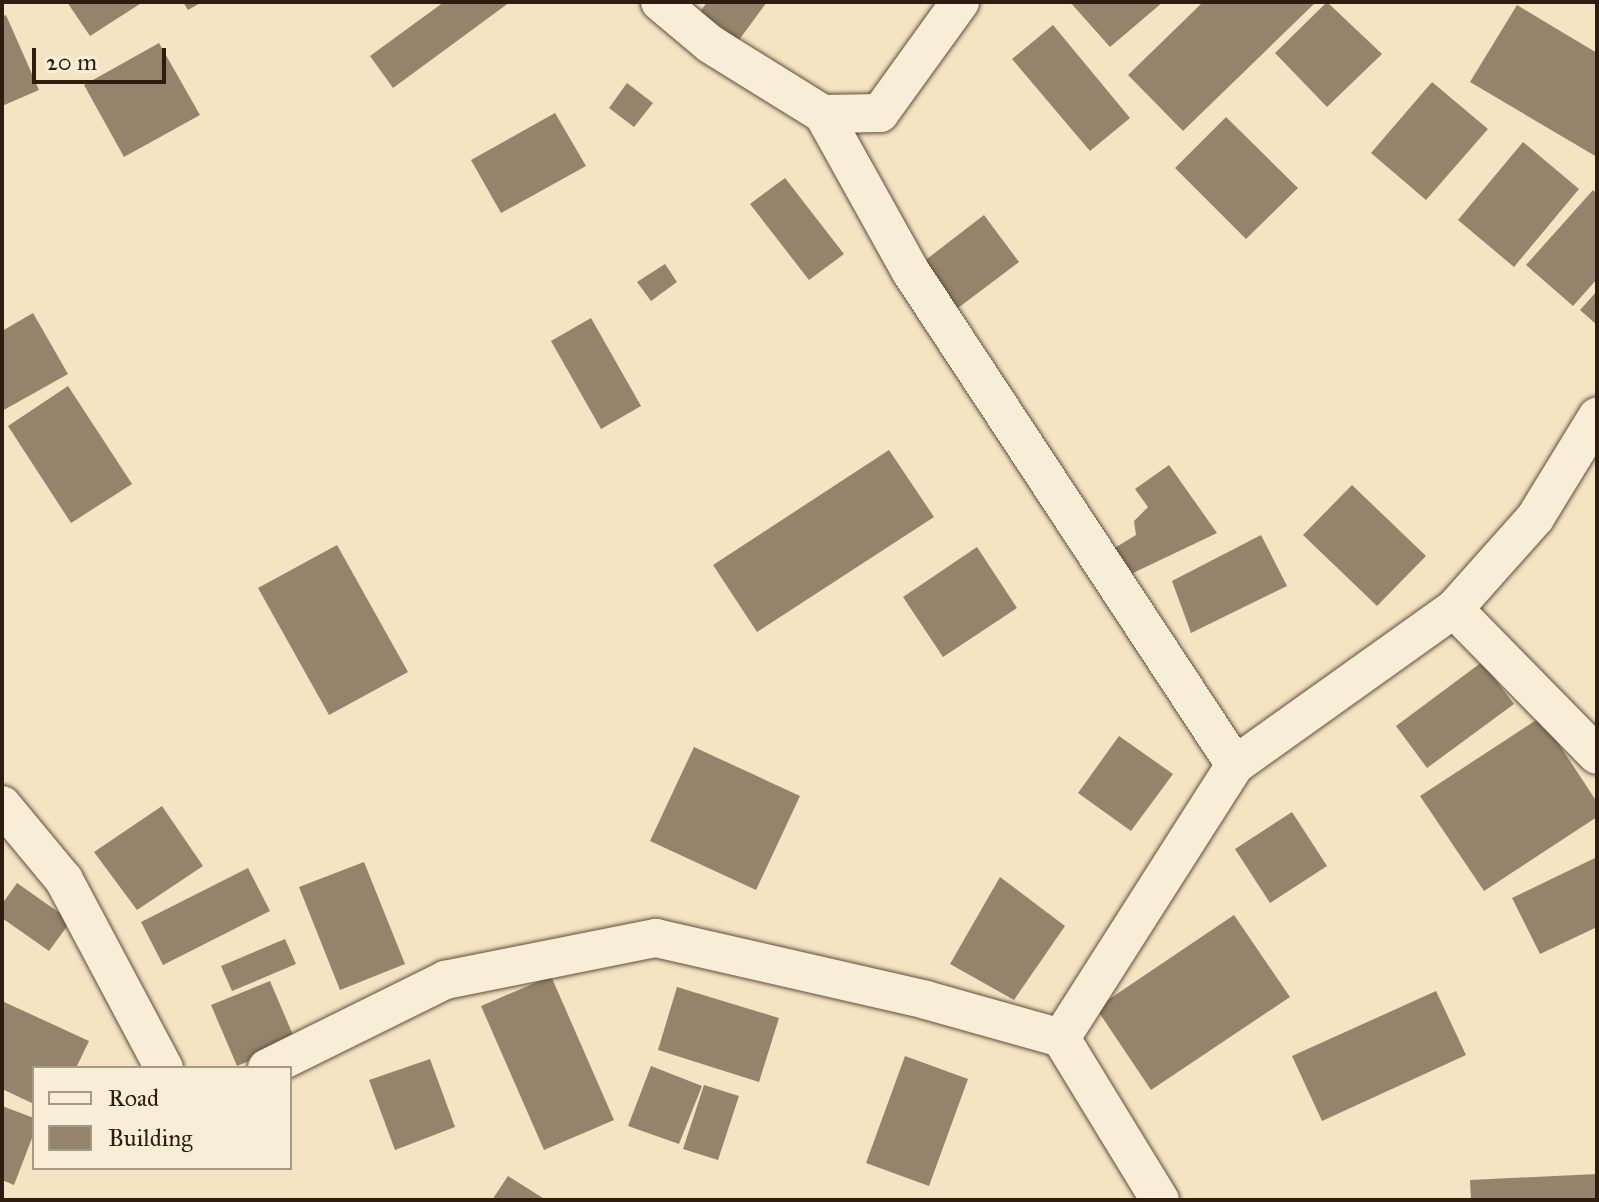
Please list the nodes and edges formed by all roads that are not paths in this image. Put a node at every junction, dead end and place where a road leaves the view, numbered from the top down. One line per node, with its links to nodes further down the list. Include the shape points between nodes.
1 (660, 2): 3 (street, via 710,44)
2 (960, 2): 3 (street, via 880,113)
3 (823, 114): 7 (street, via 911,272)
4 (1597, 417): 5 (street, via 1535,518)
5 (1454, 609): 6 (street); 7 (street)
6 (1597, 755)
7 (1235, 765): 9 (street)
8 (2, 805): 10 (street, via 64,880)
9 (1061, 1038): 11 (street, via 926,1000 656,938 445,980); 12 (street)
10 (163, 1066)
11 (271, 1066)
12 (1160, 1200)

